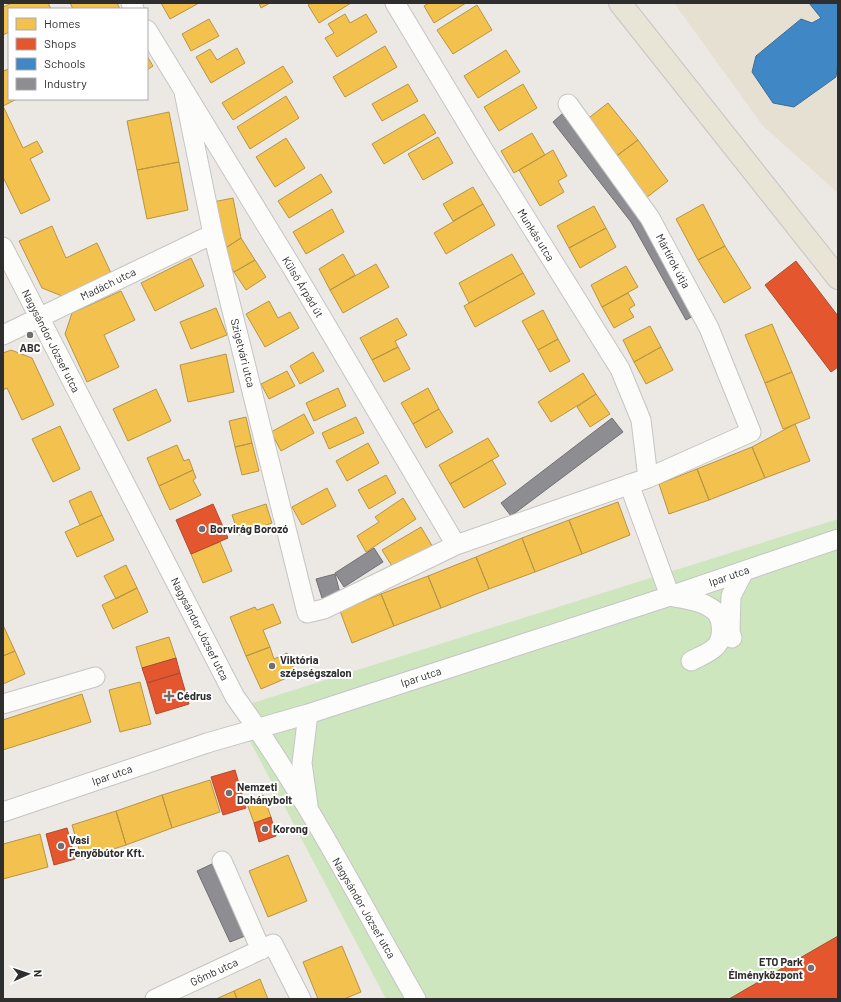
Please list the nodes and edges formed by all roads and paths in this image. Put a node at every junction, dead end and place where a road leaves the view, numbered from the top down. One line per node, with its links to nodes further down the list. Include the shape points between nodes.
1 (395, 3): 11 (street, Munkás utca, via 620,370 641,420)
2 (620, 3): 8 (main road)
3 (148, 32): 4 (street, Külső Árpád út)
4 (184, 92): 6 (street, Szigetvári utca); 14 (street, Külső Árpád út, via 293,269)
5 (568, 104): 11 (street, Mártírok útja, via 650,218 709,328 751,432)
6 (213, 234): 9 (street, Madách utca); 14 (street, Szigetvári utca, via 307,613 324,609)
7 (3, 247): 9 (street, Nagysándor József utca)
8 (838, 278)
9 (39, 317): 10 (street, Madách utca); 22 (street, Nagysándor József utca, via 235,697)
10 (3, 335)
11 (648, 478): 12 (street)
12 (629, 484): 14 (street); 16 (street)
13 (838, 538): 15 (street, Ipar utca)
14 (456, 545)
15 (744, 571): 16 (street, Ipar utca); 17 (street, via 732,596 730,632)
16 (670, 596): 18 (street, via 708,606 717,613 720,621 722,636 717,646); 21 (street, Ipar utca)
17 (733, 644)
18 (691, 660)
19 (96, 677): 20 (street)
20 (3, 704)
21 (308, 714): 22 (street, Ipar utca); 24 (street, via 302,763)
22 (258, 728): 23 (street, Ipar utca); 24 (street, Nagysándor József utca)
23 (3, 812)
24 (309, 812): 29 (street, Nagysándor József utca)
25 (222, 861): 26 (street)
26 (267, 947): 27 (street, Gömb utca); 28 (street)
27 (155, 999)
28 (301, 999)
29 (416, 999)

